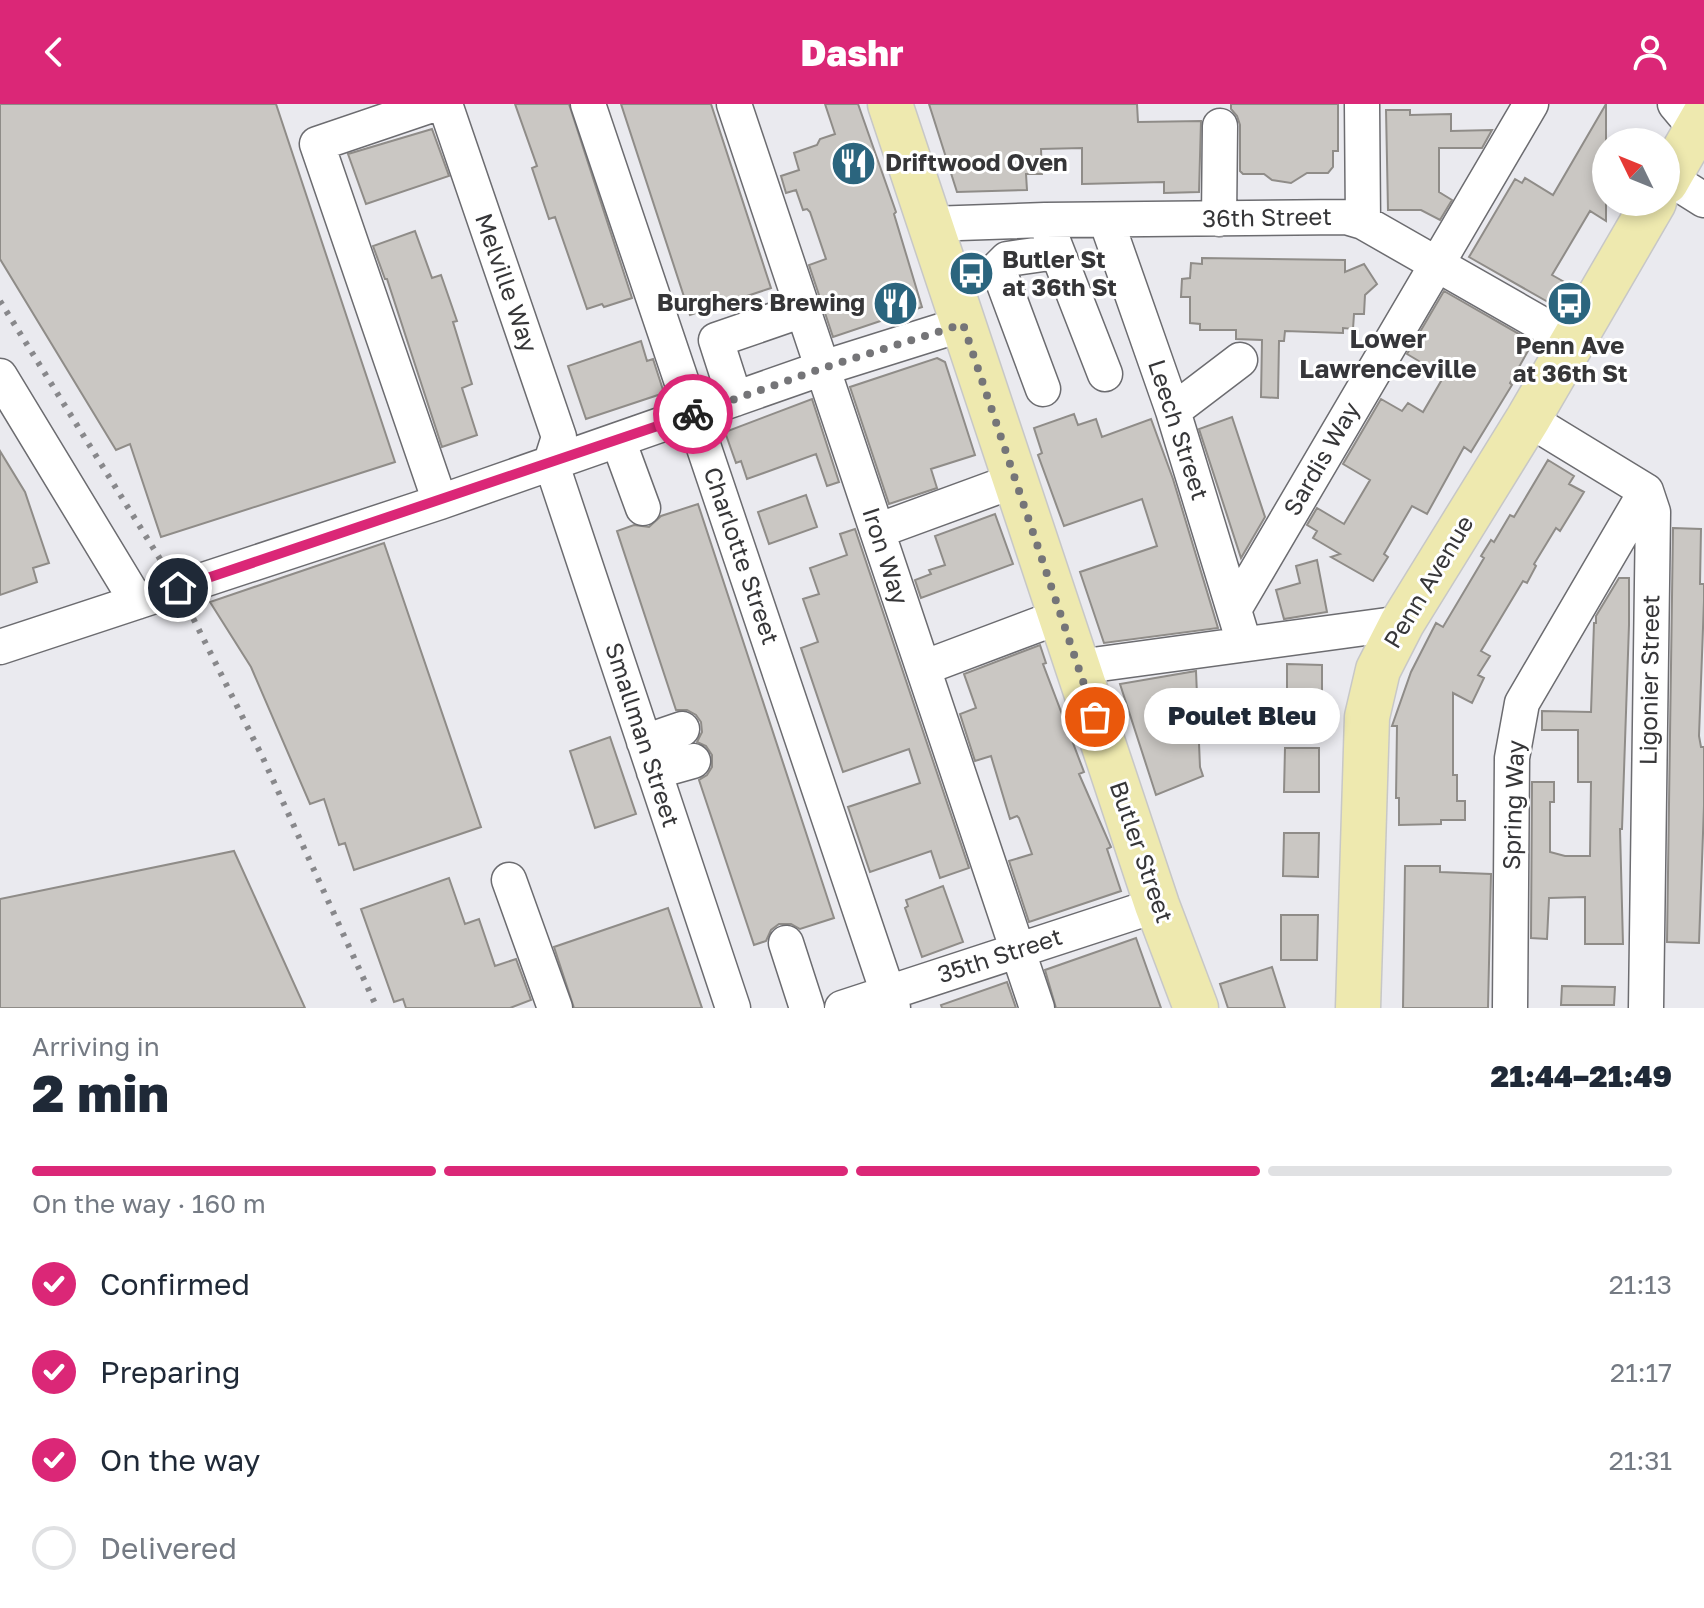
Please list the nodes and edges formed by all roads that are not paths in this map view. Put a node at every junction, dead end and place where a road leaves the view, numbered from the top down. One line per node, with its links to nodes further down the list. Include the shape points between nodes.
1 (435, 104): 35 (street, via 317,144)
2 (445, 104): 32 (street, Melville Way, via 559,437)
3 (588, 104): 29 (street, Charlotte Street)
4 (734, 104): 19 (street, Iron Way)
5 (890, 104): 16 (main road, Butler Street)
6 (1362, 104): 15 (street)
7 (1531, 104): 18 (street, Sardis Way)
8 (1692, 117): 10 (main road, Penn Avenue)
9 (1220, 126): 12 (street)
10 (1680, 163)
11 (1656, 216): 21 (main road, Penn Avenue)
12 (1219, 219): 14 (street, 36th Street); 15 (street, 36th Street, via 1346,217)
13 (1045, 220): 14 (street, 36th Street); 16 (street, 36th Street); 17 (street)
14 (1106, 220): 28 (street, Leech Street)
15 (1363, 222): 18 (street, 36th Street)
16 (930, 224): 20 (main road, Butler Street)
17 (1057, 252): 24 (street); 26 (street, via 1007,259 998,268)
18 (1437, 264): 21 (street, 36th Street); 39 (street, Sardis Way)
19 (803, 310): 23 (street, Iron Way); 27 (street, via 716,340)
20 (963, 324): 23 (street); 33 (main road, Butler Street)
21 (1573, 342): 30 (main road, Penn Avenue)
22 (1240, 360): 28 (street)
23 (823, 368): 27 (street); 37 (street, Iron Way)
24 (1105, 374)
25 (0, 376): 38 (street)
26 (1043, 389)
27 (735, 399): 29 (street)
28 (1173, 411): 39 (street, Leech Street)
29 (693, 414): 31 (street); 52 (street, Charlotte Street)
30 (1528, 419): 34 (street); 41 (main road, Penn Avenue)
31 (618, 440): 32 (street); 36 (street)
32 (551, 462): 35 (street); 46 (street, Smallman Street)
33 (1016, 480): 37 (street); 40 (main road, Butler Street)
34 (1646, 491): 59 (street, Spring Way, via 1522,703 1512,758); 60 (street, Ligonier Street, via 1653,512)
35 (440, 502): 38 (street)
36 (643, 508)
37 (877, 531): 45 (street, Iron Way)
38 (137, 602): 43 (street)
39 (1235, 608): 42 (street, Leech Street)
40 (1061, 616): 44 (main road, Butler Street); 45 (street)
41 (1402, 623): 42 (street); 58 (main road, Penn Avenue, via 1378,670 1367,717)
42 (1244, 643): 44 (street)
43 (0, 647)
44 (1078, 667): 48 (main road, Butler Street)
45 (923, 668): 50 (street, Iron Way)
46 (647, 750): 46 (street, via 685,737); 53 (street, Smallman Street)
47 (509, 880): 51 (street)
48 (1157, 905): 50 (street, 35th Street); 57 (main road, Butler Street)
49 (786, 943): 54 (street)
50 (1017, 951): 52 (street, 35th Street); 56 (street, Iron Way)
51 (549, 992)
52 (891, 1000): 55 (street, 35th Street)
53 (733, 1008)
54 (807, 1008)
55 (842, 1008)
56 (1037, 1008)
57 (1196, 1008)
58 (1358, 1008)
59 (1510, 1008)
60 (1646, 1008)

